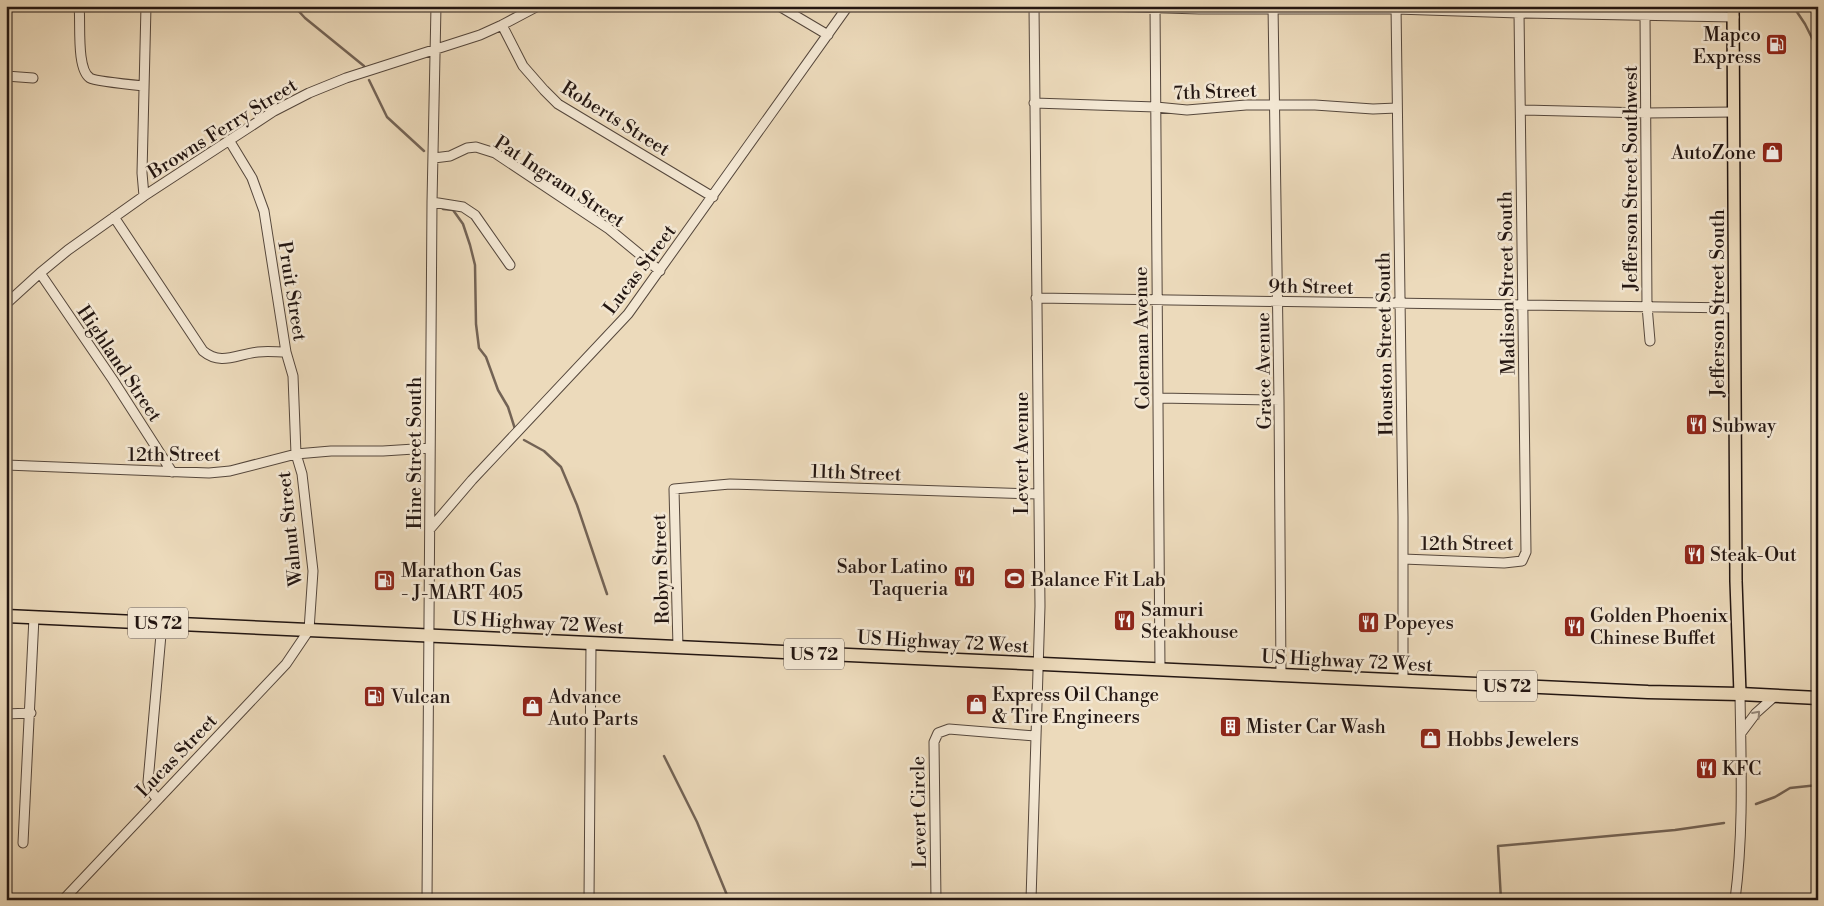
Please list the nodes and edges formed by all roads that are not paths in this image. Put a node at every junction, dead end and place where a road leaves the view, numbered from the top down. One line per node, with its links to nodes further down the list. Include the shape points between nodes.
1 (79, 6): 20 (street, via 84,72 91,78)
2 (146, 6): 20 (street)
3 (436, 6): 17 (street, Hine Street South)
4 (538, 6): 15 (street, Browns Ferry Street)
5 (779, 6): 16 (street)
6 (848, 6): 16 (street, Lucas Street)
7 (1034, 6): 21 (street, Levert Avenue)
8 (1099, 6): 9 (street)
9 (1155, 7): 10 (street); 23 (street, Coleman Avenue)
10 (1273, 8): 11 (street); 22 (street, Grace Avenue)
11 (1396, 8): 13 (street); 24 (street, Houston Street South)
12 (1734, 12): 14 (street); 26 (main road, Jefferson Street South)
13 (1519, 13): 14 (street); 25 (street, Madison Street South)
14 (1645, 15): 27 (street, Jefferson Street Southwest)
15 (502, 25): 17 (street, Browns Ferry Street); 31 (street, Roberts Street, via 523,66 558,104)
16 (828, 35): 31 (street, Lucas Street)
17 (435, 48): 28 (street, Browns Ferry Street, via 309,93); 29 (street, Hine Street South)
18 (6, 76): 19 (street)
19 (34, 78)
20 (144, 86): 30 (street)
21 (1034, 103): 23 (street, 7th Street); 37 (street, Levert Avenue)
22 (1275, 106): 23 (street, 7th Street, via 1188,110); 24 (street, 7th Street); 39 (street, Grace Avenue)
23 (1156, 108): 38 (street, Coleman Avenue)
24 (1397, 108): 41 (street, Houston Street South)
25 (1520, 110): 27 (street); 42 (street, Madison Street South)
26 (1734, 112): 27 (street); 44 (main road, Jefferson Street South)
27 (1646, 113): 43 (street, Jefferson Street Southwest)
28 (229, 140): 30 (street, Browns Ferry Street); 46 (street, Pruit Street, via 252,178 264,211)
29 (434, 158): 32 (street, Hine Street South); 35 (street, Pat Ingram Street, via 476,147 495,153 609,229)
30 (144, 196): 33 (street, Browns Ferry Street)
31 (713, 197): 35 (street, Lucas Street)
32 (432, 202): 34 (street, via 463,207 475,215); 49 (street, Hine Street South)
33 (114, 217): 36 (street, Browns Ferry Street); 46 (street, via 210,357 220,360 259,352)
34 (510, 265)
35 (660, 271): 55 (street, Lucas Street, via 614,330)
36 (40, 273): 40 (street, Browns Ferry Street); 52 (street, Highland Street)
37 (1036, 298): 38 (street, 9th Street); 54 (street, Levert Avenue)
38 (1157, 299): 39 (street, 9th Street); 47 (street, Coleman Avenue)
39 (1278, 302): 41 (street, 9th Street); 48 (street, Grace Avenue)
40 (6, 304)
41 (1399, 304): 42 (street, 9th Street); 57 (street, Houston Street South)
42 (1523, 305): 43 (street, 9th Street); 56 (street, Madison Street South)
43 (1647, 306): 44 (street, 9th Street); 45 (street, Jefferson Street Southwest)
44 (1735, 308): 69 (main road, Jefferson Street South, via 1736,581)
45 (1650, 341)
46 (286, 352): 50 (street, Pruit Street, via 293,376)
47 (1158, 398): 48 (street); 66 (street, Coleman Avenue)
48 (1279, 400): 67 (street, Grace Avenue)
49 (430, 448): 50 (street, 12th Street); 55 (street, Hine Street South)
50 (296, 454): 52 (street, 12th Street, via 230,471); 61 (street, Walnut Street, via 302,474 313,571)
51 (6, 465): 52 (street, 12th Street)
52 (172, 472)
53 (674, 489): 54 (street, 11th Street, via 730,484); 64 (street, Robyn Street)
54 (1037, 494): 65 (street, Levert Avenue, via 1040,606)
55 (430, 529): 62 (street, Hine Street South)
56 (1526, 552): 57 (street, 12th Street, via 1522,561 1504,563)
57 (1403, 559): 68 (street, Houston Street South)
58 (6, 616): 59 (highway, US Highway 72 West / US 72)
59 (34, 617): 60 (highway, US Highway 72 West / US 72); 72 (street)
60 (162, 623): 61 (highway, US Highway 72 West / US 72); 76 (street, via 148,782)
61 (309, 630): 62 (highway, US Highway 72 West / US 72); 76 (street, Lucas Street, via 286,664)
62 (429, 636): 63 (highway, US Highway 72 West / US 72); 79 (street, Hine Street South)
63 (591, 644): 64 (highway, US Highway 72 West / US 72); 80 (street)
64 (678, 647): 65 (highway, US Highway 72 West / US 72)
65 (1037, 665): 66 (highway, US Highway 72 West / US 72); 75 (street, Levert Avenue)
66 (1160, 670): 67 (highway, US Highway 72 West / US 72)
67 (1281, 675): 68 (highway, US Highway 72 West / US 72)
68 (1403, 681): 69 (highway, US Highway 72 West / US 72)
69 (1740, 694): 70 (highway, US Highway 72 West / US 72); 74 (street, Jefferson Street South)
70 (1776, 696): 71 (highway, US Highway 72 West / US 72); 74 (street, one-way to 70, via 1756,713)
71 (1818, 698)
72 (31, 713): 73 (street); 77 (street)
73 (6, 714)
74 (1741, 733): 83 (street, Jefferson Street South, via 1741,842)
75 (1035, 736): 81 (street, Levert Circle, via 949,729 938,733 934,742); 82 (street, Levert Avenue)
76 (157, 799): 78 (street, Lucas Street)
77 (23, 843)
78 (63, 900)
79 (428, 900)
80 (589, 900)
81 (936, 900)
82 (1031, 900)
83 (1735, 900)

